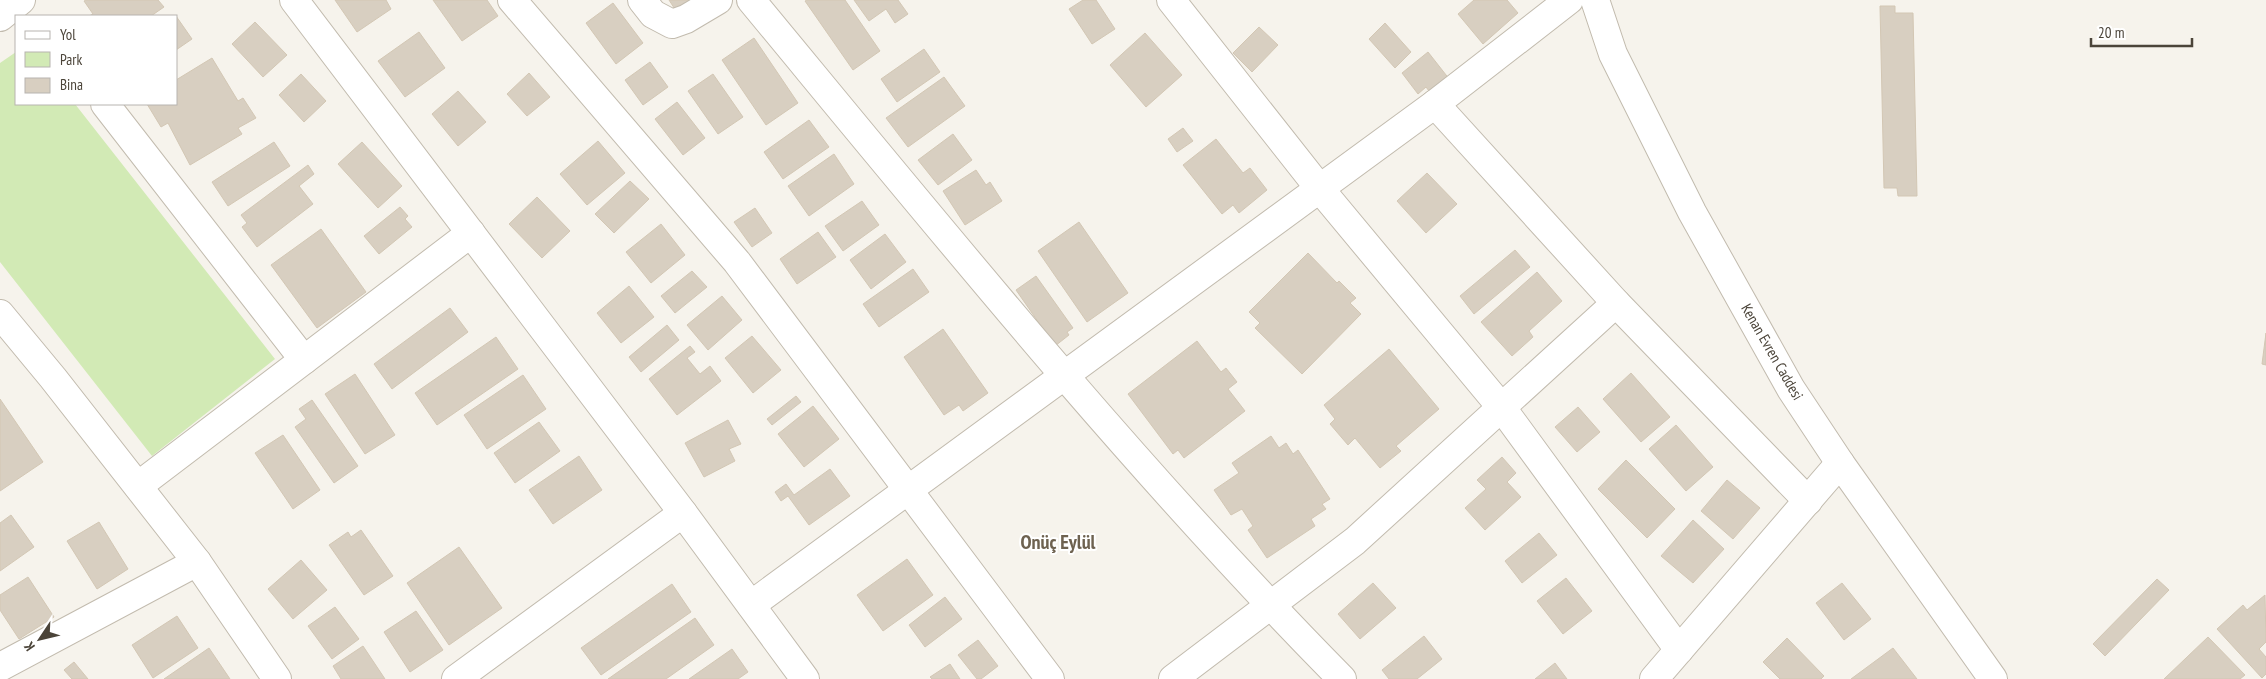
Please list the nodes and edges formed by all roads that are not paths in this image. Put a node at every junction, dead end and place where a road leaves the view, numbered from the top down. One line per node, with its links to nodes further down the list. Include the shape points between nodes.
1 (23, 0): 10 (street); 11 (street)
2 (294, 0): 15 (street)
3 (512, 0): 23 (street, via 737,262)
4 (642, 0): 5 (street, via 653,14 672,24)
5 (718, 0)
6 (750, 0): 19 (street)
7 (1171, 0): 14 (street)
8 (1569, 0): 12 (street)
9 (1595, 0): 21 (street, Kenan Evren Caddesi, via 1613,54 1692,212 1791,389)
10 (36, 15)
11 (0, 17)
12 (1435, 104): 14 (street); 16 (street)
13 (105, 105): 18 (street)
14 (1320, 189): 19 (street); 20 (street)
15 (471, 233): 18 (street); 25 (street)
16 (1616, 303): 20 (street); 24 (street)
17 (4, 327): 22 (street)
18 (304, 360): 22 (street)
19 (1064, 377): 23 (street); 28 (street)
20 (1502, 408): 28 (street, via 1355,542); 29 (street)
21 (1840, 463): 24 (street); 38 (street, Kenan Evren Caddesi)
22 (138, 486): 26 (street)
23 (908, 490): 27 (street); 34 (street)
24 (1808, 501): 29 (street)
25 (683, 513): 27 (street); 32 (street)
26 (197, 562): 30 (street); 31 (street)
27 (751, 605): 33 (street)
28 (1270, 606): 35 (street); 36 (street)
29 (1679, 650): 37 (street)
30 (0, 667)
31 (277, 679)
32 (456, 679)
33 (805, 679)
34 (1050, 679)
35 (1173, 679)
36 (1342, 679)
37 (1654, 679)
38 (1993, 679)

